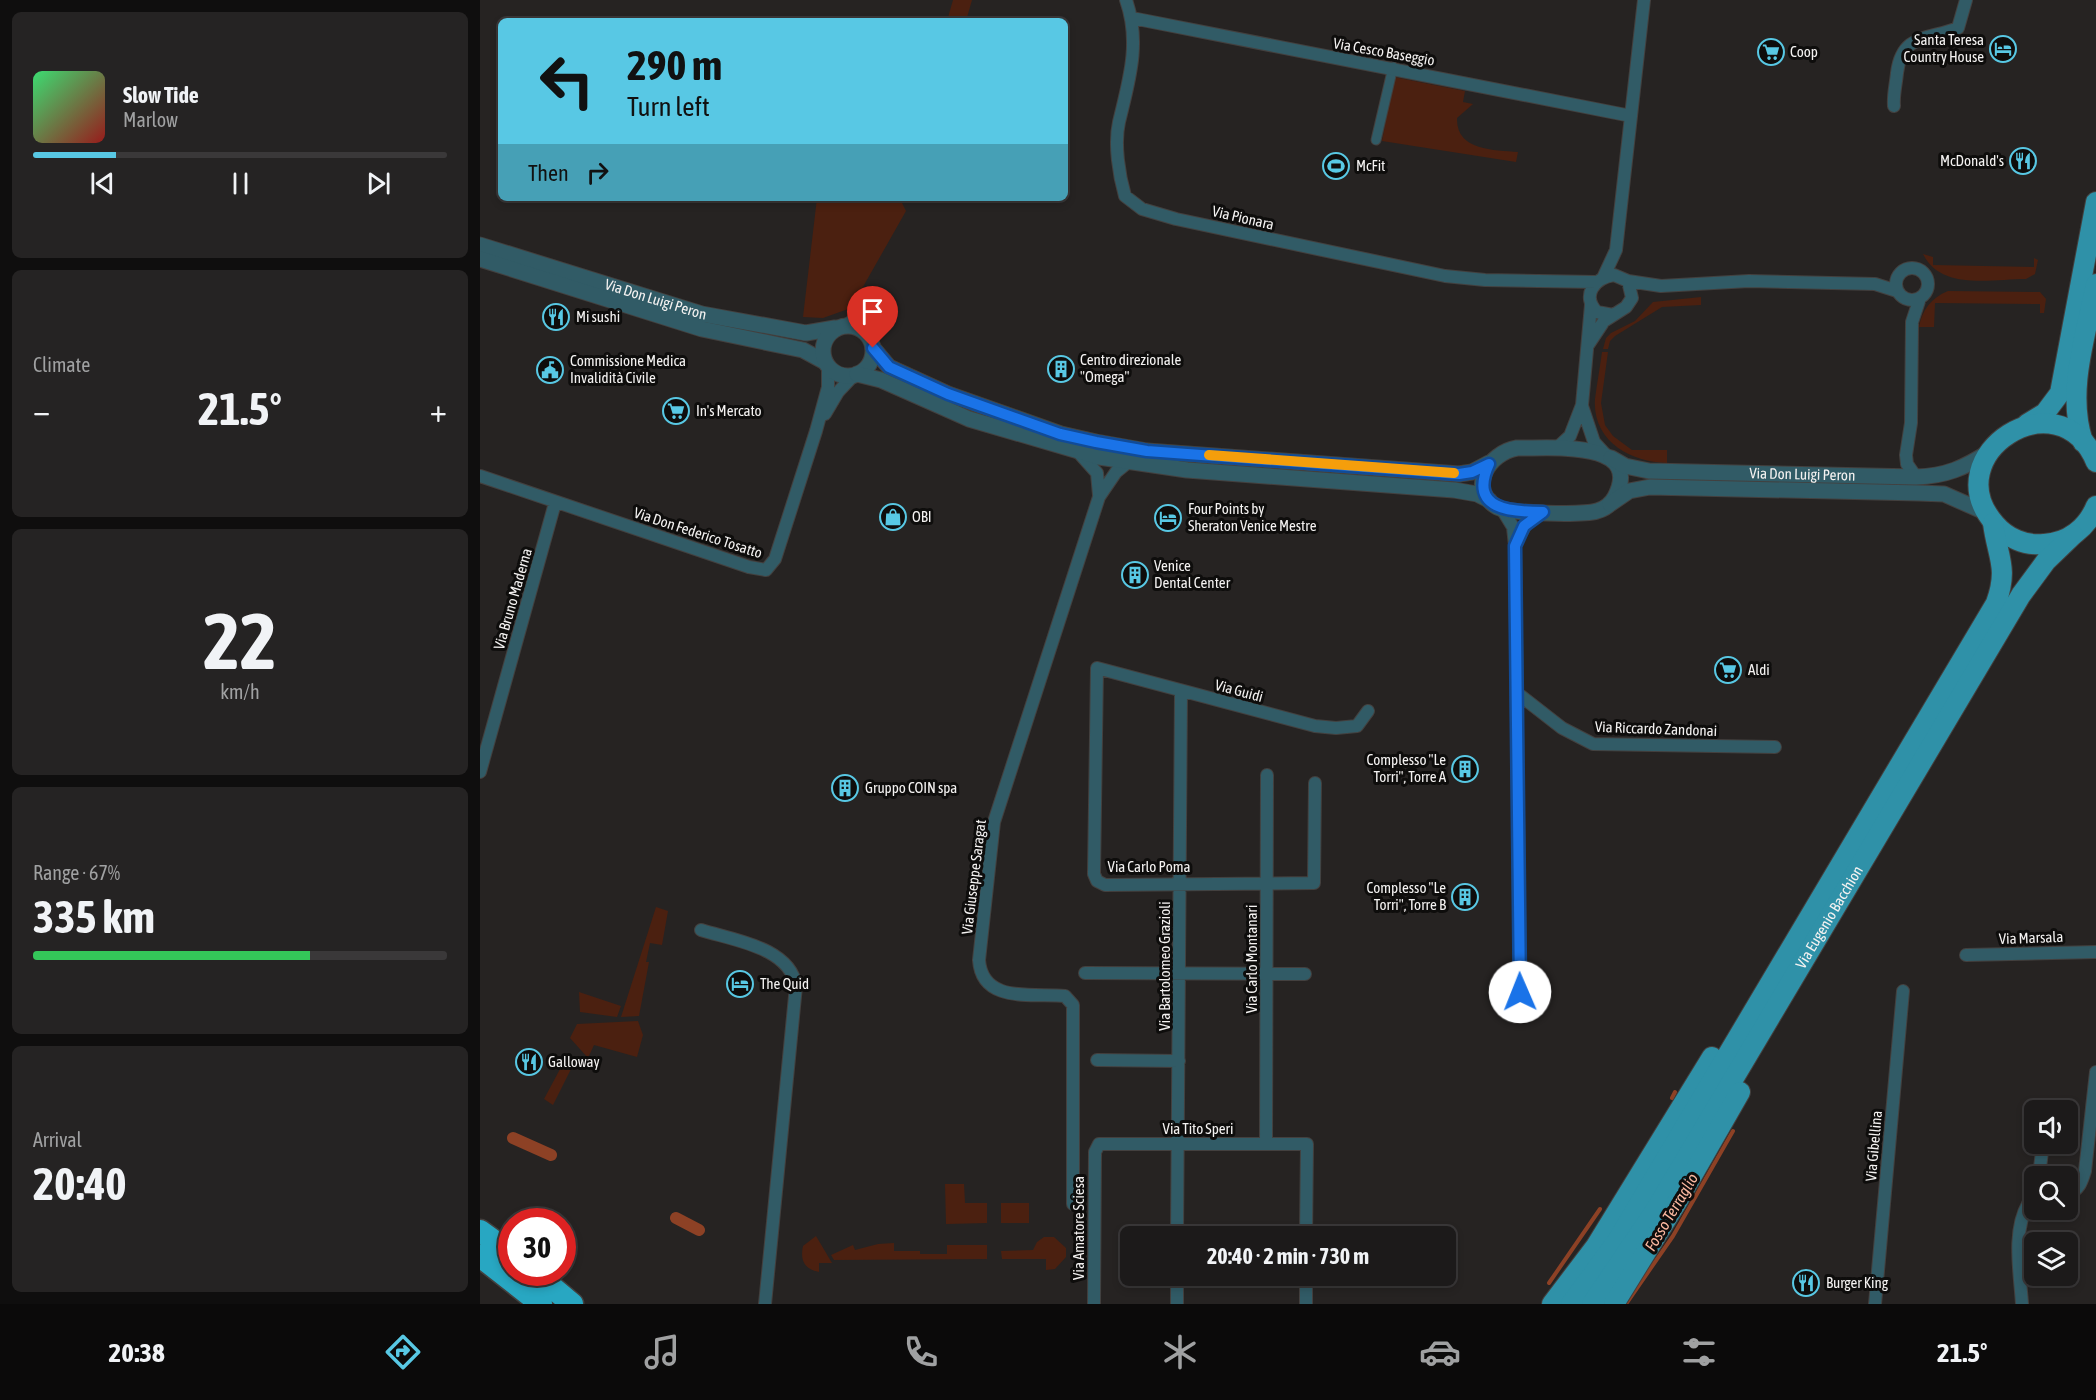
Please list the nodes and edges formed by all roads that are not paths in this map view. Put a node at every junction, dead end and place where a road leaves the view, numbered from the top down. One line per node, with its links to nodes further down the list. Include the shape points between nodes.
1 (1126, 0): 4 (street, Via Pionara)
2 (1644, 0): 7 (street)
3 (1966, 0): 6 (street, via 1958,28 1926,37 1905,50 1899,63)
4 (1132, 18): 5 (street, Via Cesco Baseggio, via 1381,68); 16 (street, Via Pionara, via 1133,63 1119,123 1118,151 1125,196 1135,205 1176,219 1431,274)
5 (1393, 67): 7 (street, Via Cesco Baseggio); 8 (street)
6 (1894, 106)
7 (1631, 116): 11 (street)
8 (1376, 140)
9 (2096, 202): 31 (main road, via 2060,393 2045,413)
10 (480, 245): 25 (street, Via Don Luigi Peron, via 702,314 806,333)
11 (1616, 250): 14 (street); 15 (street)
12 (480, 259): 28 (street, Via Don Luigi Peron, via 702,329 803,350)
13 (1898, 275): 17 (street); 20 (street); 21 (street, via 1912,268 1926,275 1927,290)
14 (1626, 279): 15 (street, via 1614,275); 19 (street); 22 (street, via 1632,290)
15 (1600, 280): 16 (street, Via Pionara); 23 (street, via 1589,293)
16 (1556, 282): 23 (street, Via Pionara, via 1580,289)
17 (1875, 284): 19 (street, via 1749,281); 20 (street)
18 (2096, 284): 36 (main road, via 2076,396 2076,417)
19 (1661, 286): 22 (street)
20 (1897, 291): 21 (street, via 1904,298)
21 (1920, 298): 41 (street, via 1912,322 1911,423 1906,455)
22 (1630, 302): 24 (street)
23 (1590, 303): 24 (street, via 1601,315); 26 (street)
24 (1613, 315): 26 (street, via 1602,323)
25 (840, 327): 27 (street, via 861,329); 27 (street, via 856,319 879,295 871,318); 28 (street, via 823,344)
26 (1588, 345): 30 (street)
27 (872, 346): 29 (street, via 868,365); 39 (street, via 889,367 948,394 1060,434 1118,447 1459,474)
28 (826, 364): 29 (street, via 840,375); 32 (street, Via Don Federico Tosatto, via 828,387)
29 (856, 375): 32 (street, Via Don Federico Tosatto, via 838,392); 35 (street, via 881,381 969,419)
30 (1582, 405): 33 (street, via 1570,436); 37 (street, via 1594,442)
31 (2025, 425): 34 (main road, via 2005,435); 36 (main road, via 2060,427)
32 (816, 431): 43 (street, Via Don Federico Tosatto, via 775,559 766,570)
33 (1556, 449): 37 (street, Via Don Luigi Peron, via 1590,450); 39 (street, Via Don Luigi Peron, via 1508,450 1500,452)
34 (1989, 452): 41 (street, Via Don Luigi Peron, via 1958,471); 48 (main road, Via Eugenio Bacchion, via 1979,482)
35 (1080, 454): 38 (street); 42 (street, Via Giuseppe Saragat, via 1097,473)
36 (2092, 455)
37 (1608, 456): 41 (street, Via Don Luigi Peron, via 1625,466 1649,471); 44 (street, via 1616,464 1620,480)
38 (1127, 463): 42 (street, Via Giuseppe Saragat, via 1112,476); 45 (street, via 1454,490 1477,494)
39 (1489, 464): 45 (street, via 1484,482)
40 (480, 476): 43 (street, Via Don Federico Tosatto)
41 (1916, 477)
42 (1099, 497): 78 (street, Via Giuseppe Saragat, via 994,822 979,960 983,976 995,989 1065,996 1073,1005)
43 (555, 503): 56 (street, Via Bruno Maderna)
44 (1610, 504): 47 (street, Via Don Luigi Peron, via 1592,512); 48 (street, Via Don Luigi Peron, via 1629,491 1650,487 1944,494)
45 (1495, 505): 47 (street, Via Don Luigi Peron); 50 (street, via 1513,527)
46 (2096, 507): 49 (main road, Via Eugenio Bacchion)
47 (1543, 512): 50 (street, via 1524,526)
48 (1990, 518): 49 (main road, via 2010,537 2031,544 2052,543); 70 (main road, Via Eugenio Bacchion, via 2003,565 1996,603)
49 (2073, 535): 70 (main road, Via Eugenio Bacchion, via 2046,561 2021,595)
50 (1515, 546): 53 (street)
51 (1097, 668): 52 (street, Via Guidi); 59 (street, Via Carlo Poma, via 1097,882)
52 (1181, 691): 54 (street, Via Guidi, via 1316,726 1357,726); 59 (street, Via Bartolomeo Grazioli)
53 (1517, 693): 55 (street, Via Riccardo Zandonai, via 1562,728 1593,744); 69 (street)
54 (1368, 711)
55 (1775, 747)
56 (480, 772)
57 (1267, 775): 60 (street, Via Carlo Montanari)
58 (1315, 783): 60 (street, Via Carlo Poma, via 1314,883)
59 (1180, 882): 60 (street, Via Carlo Poma); 65 (street, Via Bartolomeo Grazioli)
60 (1267, 882): 66 (street, Via Carlo Montanari)
61 (701, 930): 90 (street, via 761,949 783,963 795,977)
62 (2096, 952): 63 (street, Via Marsala)
63 (1966, 955)
64 (1085, 973): 65 (street)
65 (1180, 973): 66 (street); 72 (street, Via Bartolomeo Grazioli)
66 (1267, 974): 67 (street); 74 (street, Via Carlo Montanari)
67 (1305, 974)
68 (1903, 991): 98 (street, Via Gibellina)
69 (1520, 992)
70 (1774, 994): 94 (main road, via 1724,1040 1596,1246); 95 (main road, Via Eugenio Bacchion, via 1617,1241); 96 (main road, Via Eugenio Bacchion, via 1650,1218); 97 (main road, via 1761,1047 1726,1119)
71 (1097, 1060): 72 (street)
72 (1179, 1061): 75 (street, Via Bartolomeo Grazioli)
73 (2096, 1072): 77 (street, via 2085,1171)
74 (1266, 1143): 75 (street, Via Tito Speri); 81 (street, Via Tito Speri, via 1307,1144)
75 (1178, 1144): 76 (street, Via Tito Speri, via 1099,1144); 80 (street, Via Bartolomeo Grazioli)
76 (1095, 1152): 91 (street, Via Amatore Sciesa)
77 (2078, 1187)
78 (1073, 1204)
79 (2024, 1212): 99 (street, via 2018,1250)
80 (1177, 1226)
81 (1306, 1226)
82 (480, 1231): 83 (highway)
83 (498, 1244)
84 (480, 1256): 88 (highway)
85 (551, 1286): 89 (highway)
86 (1177, 1286): 92 (street)
87 (1306, 1286): 93 (street)
88 (541, 1304)
89 (572, 1304)
90 (765, 1304)
91 (1094, 1304)
92 (1177, 1304)
93 (1306, 1304)
94 (1552, 1304)
95 (1571, 1304)
96 (1592, 1304)
97 (1614, 1304)
98 (1875, 1304)
99 (2022, 1304)

